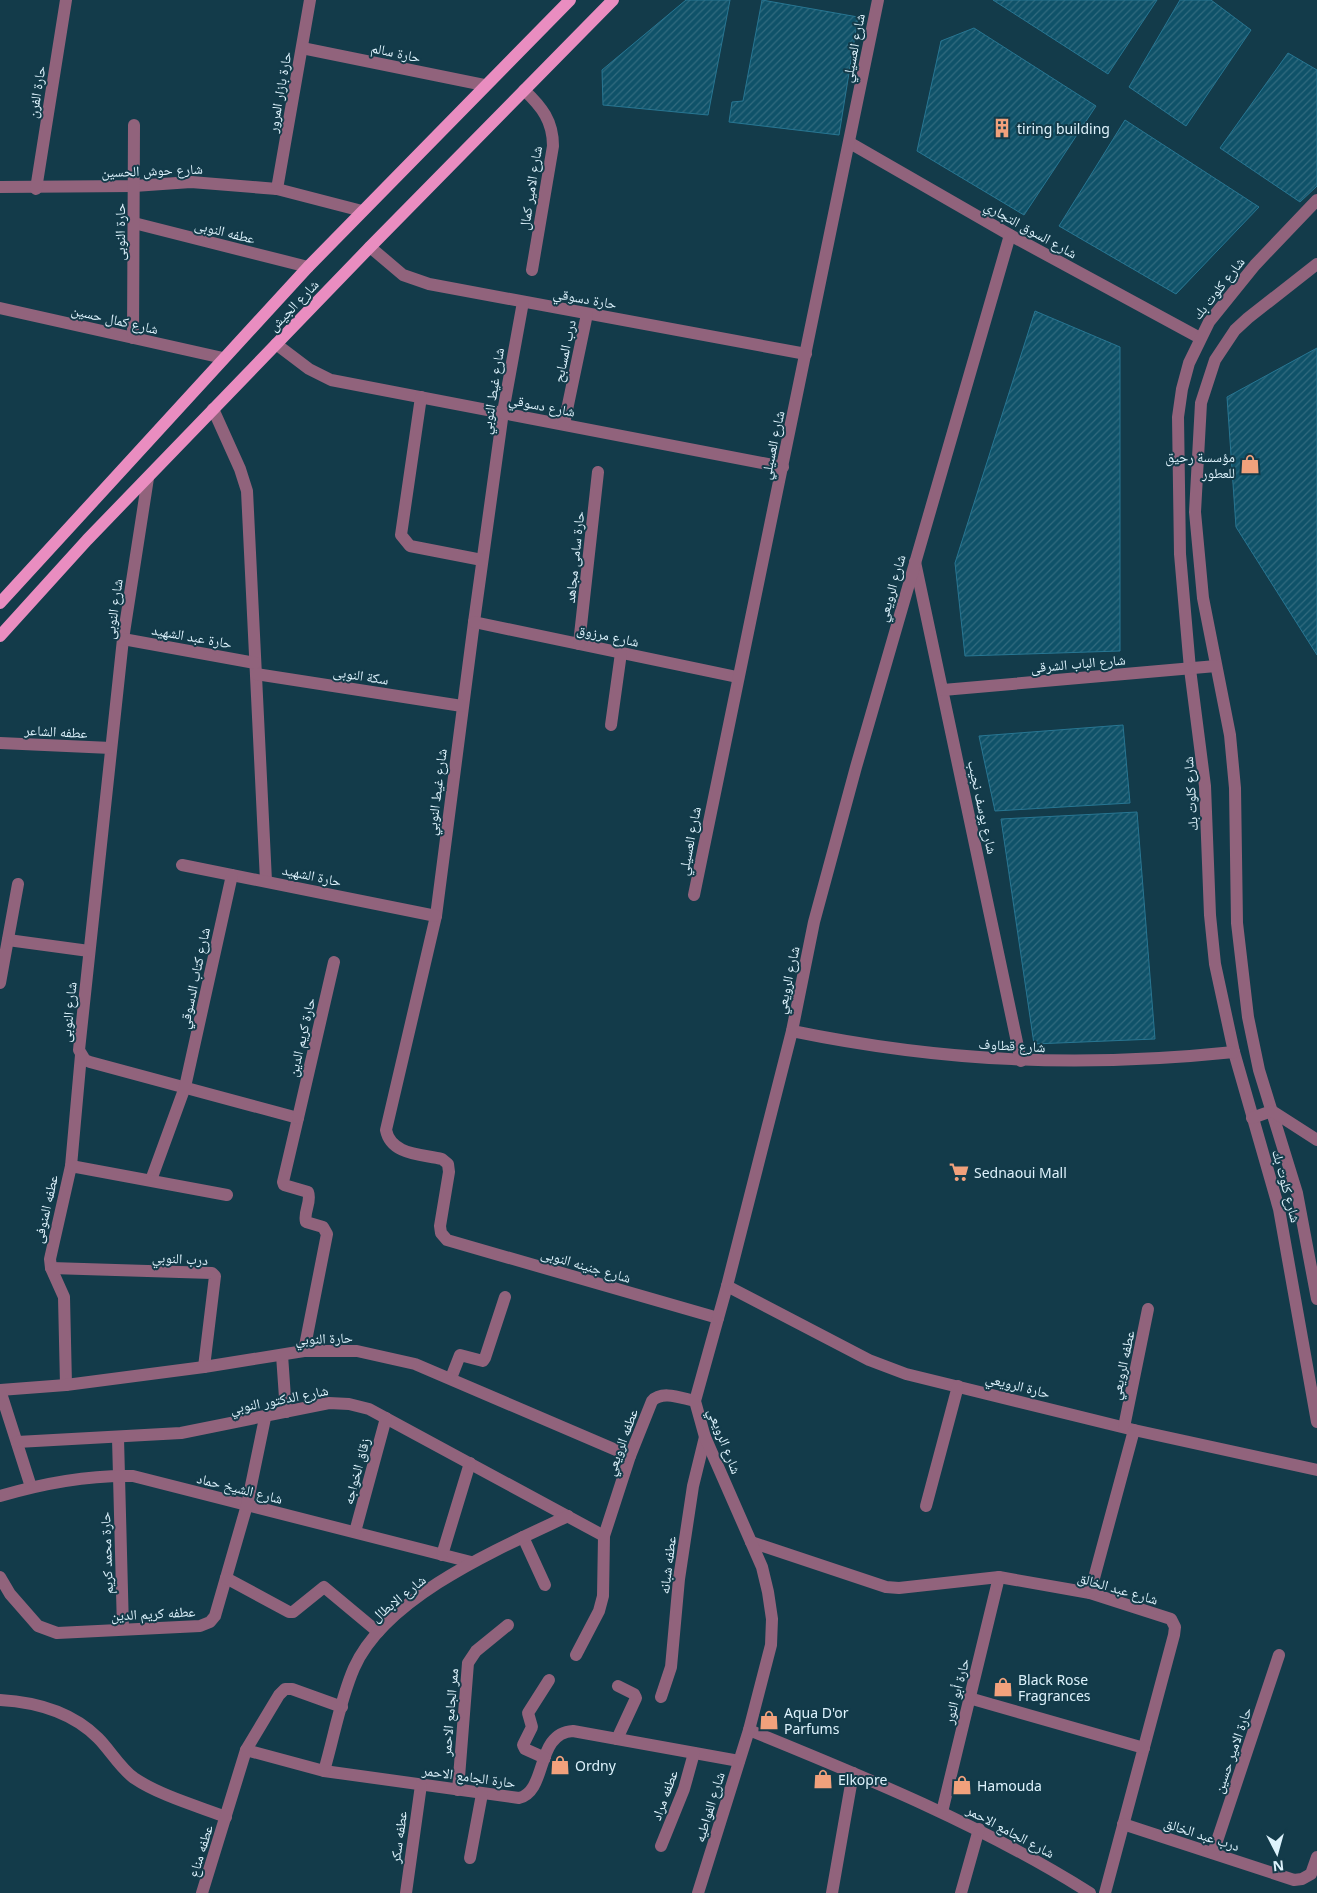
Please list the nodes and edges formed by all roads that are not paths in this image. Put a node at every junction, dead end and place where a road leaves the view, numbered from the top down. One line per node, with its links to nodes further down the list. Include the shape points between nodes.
1 (66, 0): 13 (street, حارة الفرن)
2 (310, 0): 6 (street, حارة بازار المرور)
3 (570, 0): 7 (main road, شارع الجيش)
4 (613, 0): 8 (main road, شارع الجيش)
5 (878, 0): 10 (street, شارع العسيلي)
6 (302, 48): 7 (street, حارة سالم); 14 (street, حارة بازار المرور)
7 (484, 85): 16 (main road, شارع الجيش)
8 (524, 90): 19 (main road, شارع الجيش); 22 (street, شارع الامير كمال, via 543,109 553,133)
9 (134, 125): 11 (street, حارة النوبى)
10 (850, 144): 18 (street, شارع السوق التجاري); 29 (street, شارع العسيلي)
11 (134, 186): 13 (street, شارع حوش الحسين); 14 (street, شارع حوش الحسين, via 191,182); 17 (street, حارة النوبى)
12 (0, 188): 13 (street, شارع حوش الحسين)
13 (36, 189)
14 (276, 189): 16 (street, شارع حوش الحسين)
15 (1317, 200): 27 (street, شارع كلوت بك, via 1254,265)
16 (362, 211): 21 (main road, شارع الجيش)
17 (134, 223): 21 (street, عطفه النوبى); 26 (street, حارة النوبى)
18 (1010, 235): 27 (street, شارع السوق التجاري); 39 (street, شارع الرويعي)
19 (370, 247): 23 (street, حارة دسوقي, via 403,275 429,284); 28 (main road, شارع الجيش)
20 (1317, 264): 46 (street, شارع كلوت بك, via 1235,330 1215,360 1201,403 1195,512 1203,598)
21 (308, 267): 30 (main road, شارع الجيش)
22 (532, 270)
23 (523, 302): 25 (street, حارة دسوقي); 33 (street, شارع غيط النوبي)
24 (0, 308): 26 (street, شارع كمال حسين)
25 (587, 314): 29 (street, حارة دسوقي); 34 (street, درب المسابح)
26 (134, 338): 30 (street, شارع كمال حسين)
27 (1200, 338): 48 (street, شارع كلوت بك, via 1184,381 1178,417 1180,554)
28 (276, 344): 31 (street, شارع دسوقي, via 309,369 331,380); 32 (main road, شارع الجيش)
29 (806, 354): 35 (street, شارع العسيلي)
30 (223, 358): 40 (main road, شارع الجيش)
31 (421, 397): 33 (street, شارع دسوقي); 38 (street, via 401,535 410,546)
32 (213, 409): 37 (main road, شارع الجيش); 47 (street, via 247,491)
33 (503, 412): 34 (street, شارع دسوقي); 38 (street, شارع غيط النوبي)
34 (564, 424): 35 (street, شارع دسوقي)
35 (783, 467): 49 (street, شارع العسيلي)
36 (598, 472): 44 (street, حارة سامى مجاهد)
37 (148, 478): 42 (main road, شارع الجيش); 43 (street, شارع النوبى)
38 (482, 560): 41 (street, شارع غيط النوبي)
39 (915, 560): 50 (street, شارع يوسف نجيب); 65 (street, شارع الرويعي, via 814,922)
40 (0, 603)
41 (474, 622): 44 (street, شارع مرزوق); 51 (street, شارع غيط النوبي)
42 (0, 636)
43 (123, 639): 47 (street, حارة عبد الشهيد); 54 (street, شارع النوبى)
44 (579, 644): 45 (street, شارع مرزوق)
45 (622, 653): 49 (street, شارع مرزوق); 52 (street)
46 (1216, 666): 48 (street, شارع الباب الشرقى); 70 (street, شارع كلوت بك, via 1230,735 1235,788 1241,970 1259,1070)
47 (256, 668): 51 (street, سكة النوبى); 57 (street)
48 (1190, 668): 50 (street, شارع الباب الشرقى); 66 (street, شارع كلوت بك, via 1205,786 1215,964)
49 (737, 677): 59 (street, شارع العسيلي)
50 (943, 690): 68 (street, شارع يوسف نجيب)
51 (462, 706): 60 (street, شارع غيط النوبي)
52 (611, 725)
53 (0, 743): 54 (street, عطفه الشاعر)
54 (111, 748): 62 (street, شارع النوبى)
55 (182, 865): 56 (street, حارة الشهيد)
56 (232, 874): 57 (street, حارة الشهيد); 69 (street, شارع كتاب الدسوقي)
57 (266, 881): 60 (street, حارة الشهيد)
58 (18, 884): 61 (street)
59 (694, 895)
60 (436, 916): 77 (street, شارع غيط النوبي, via 386,1130 388,1140 396,1148 442,1159 448,1164 440,1226)
61 (8, 940): 62 (street); 64 (street)
62 (89, 951): 67 (street, شارع النوبى)
63 (334, 962): 71 (street, حارة كريم الدين)
64 (0, 983)
65 (792, 1031): 68 (street, شارع قطاوف, via 906,1052); 79 (street, شارع الرويعي)
66 (1234, 1052): 68 (street, شارع قطاوف, via 1128,1061); 72 (street, شارع كلوت بك)
67 (81, 1055): 69 (street, شارع النوبى, via 90,1062); 74 (street)
68 (1021, 1062)
69 (185, 1087): 71 (street, شارع النوبى); 75 (street, شارع كتاب الدسوقي)
70 (1272, 1111): 72 (street); 73 (street); 81 (street, شارع كلوت بك, via 1297,1193)
71 (298, 1118): 84 (street, via 283,1182 308,1192 306,1222 323,1227 327,1234)
72 (1252, 1118): 95 (street, شارع كلوت بك, via 1281,1218)
73 (1317, 1140)
74 (71, 1166): 75 (street, عطفه المنوفى); 78 (street, عطفه المنوفى, via 51,1249)
75 (151, 1180): 76 (street, عطفه المنوفى)
76 (227, 1195)
77 (447, 1240): 83 (street, شارع جنينه النوبى)
78 (51, 1268): 86 (street, درب النوبي, via 212,1273 215,1276); 88 (street, عطفه المنوفى, via 64,1297)
79 (727, 1286): 83 (street, شارع الرويعي); 89 (street, حارة الرويعي, via 870,1360 906,1374)
80 (505, 1297): 87 (street, via 485,1358 483,1361 460,1355)
81 (1317, 1299)
82 (1148, 1309): 96 (street, عطفه الرويعي)
83 (718, 1318): 91 (street, شارع الرويعي)
84 (304, 1351): 85 (street, حارة النوبي); 87 (street, حارة النوبي, via 357,1351 386,1356)
85 (282, 1355): 86 (street, حارة النوبي); 92 (street)
86 (204, 1367): 88 (street, حارة النوبي)
87 (451, 1378): 100 (street, حارة النوبي)
88 (66, 1385): 90 (street, حارة النوبي)
89 (958, 1386): 96 (street, حارة الرويعي); 107 (street)
90 (0, 1390): 99 (street)
91 (695, 1401): 97 (street, شارع الرويعي); 100 (street, عطفه الرويعي, via 656,1396)
92 (286, 1412): 93 (street, شارع الدكتور النوبي); 94 (street, شارع الدكتور النوبي, via 329,1403 349,1404)
93 (265, 1418): 98 (street, شارع الدكتور النوبي, via 181,1433); 106 (street, عطفه كريم الدين)
94 (386, 1418): 101 (street, شارع الدكتور النوبي); 109 (street, زقاق الخواجه)
95 (1317, 1422)
96 (1129, 1428): 102 (street, حارة الرويعي); 119 (street, عطفه الرويعي)
97 (705, 1437): 112 (street, شارع الرويعي); 127 (street, عطفه شبانه, via 693,1486 680,1570 671,1667)
98 (118, 1438): 99 (street, شارع الدكتور النوبي); 103 (street, حارة محمد كريم)
99 (18, 1442): 104 (street)
100 (630, 1456): 110 (street, عطفه الرويعي)
101 (470, 1463): 108 (street, شارع الدكتور النوبي); 113 (street)
102 (1317, 1470)
103 (118, 1476): 104 (street, شارع الشيخ حماد, via 75,1478); 106 (street, شارع الشيخ حماد, via 133,1476); 121 (street, حارة محمد كريم)
104 (31, 1487): 105 (street, شارع الشيخ حماد)
105 (0, 1496)
106 (247, 1505): 109 (street, شارع الشيخ حماد); 117 (street, عطفه كريم الدين)
107 (926, 1506)
108 (568, 1516): 110 (street, شارع الدكتور النوبي); 111 (street, شارع الابطال)
109 (355, 1532): 113 (street, شارع الشيخ حماد)
110 (604, 1536): 123 (street, عطفه الرويعي, via 603,1596 599,1611)
111 (523, 1537): 114 (street, شارع الابطال); 118 (street)
112 (751, 1542): 116 (street, شارع عبد الخالق, via 886,1587); 131 (street, شارع الرويعي, via 768,1592 772,1619 771,1646)
113 (442, 1555): 114 (street, شارع الشيخ حماد)
114 (471, 1562): 122 (street, شارع الابطال, via 402,1610)
115 (0, 1577): 121 (street, عطفه كريم الدين, via 10,1594 38,1626 57,1633)
116 (998, 1577): 119 (street, شارع عبد الخالق); 128 (street, حارة أبو النور)
117 (226, 1578): 121 (street, عطفه كريم الدين, via 215,1616 210,1622 200,1626); 122 (street, via 289,1612 324,1587)
118 (545, 1585)
119 (1090, 1593): 133 (street, شارع عبد الخالق, via 1171,1619 1175,1627)
120 (508, 1625): 141 (street, ممر الجامع الاحمر, via 476,1651 468,1663)
121 (123, 1629)
122 (378, 1632): 130 (street, شارع الابطال, via 354,1668)
123 (576, 1655)
124 (1279, 1656): 148 (street, حارة الامير حسين)
125 (549, 1680): 136 (street, via 528,1713 532,1726 523,1745)
126 (618, 1686): 132 (street, via 636,1698)
127 (661, 1697)
128 (969, 1698): 133 (street); 143 (street, حارة أبو النور)
129 (0, 1700): 144 (street, via 48,1708 74,1720 96,1737 133,1777)
130 (342, 1707): 134 (street, عطفه مناع, via 292,1689 285,1690 279,1694); 138 (street, شارع الابطال)
131 (749, 1730): 137 (street, شارع الفواطيه); 139 (street, شارع الجامع الاحمر)
132 (617, 1739): 135 (street, حارة الجامع الاحمر); 136 (street, حارة الجامع الاحمر, via 563,1732 553,1738)
133 (1144, 1748): 145 (street, شارع عبد الخالق)
134 (246, 1750): 138 (street, حارة الجامع الاحمر); 144 (street, عطفه مناع)
135 (694, 1753): 137 (street, حارة الجامع الاحمر); 147 (street, عطفه مراد, via 684,1789)
136 (545, 1758): 142 (street, حارة الجامع الاحمر, via 525,1797)
137 (739, 1761): 153 (street, شارع الفواطيه)
138 (324, 1771): 140 (street, حارة الجامع الاحمر)
139 (853, 1773): 143 (street, شارع الجامع الاحمر); 154 (street)
140 (421, 1785): 141 (street, حارة الجامع الاحمر); 152 (street, عطفه سكر)
141 (458, 1790): 142 (street, حارة الجامع الاحمر)
142 (482, 1794): 150 (street)
143 (942, 1812): 146 (street, شارع الجامع الاحمر)
144 (226, 1817): 151 (street, عطفه مناع)
145 (1123, 1824): 148 (street, درب عبد الخالق); 157 (street, شارع عبد الخالق)
146 (979, 1829): 155 (street); 156 (street, شارع الجامع الاحمر, via 1035,1858)
147 (661, 1846)
148 (1213, 1853): 149 (street, درب عبد الخالق, via 1294,1880 1311,1874)
149 (1317, 1857)
150 (470, 1858)
151 (202, 1893)
152 (406, 1893)
153 (698, 1893)
154 (832, 1893)
155 (961, 1893)
156 (1090, 1893)
157 (1105, 1893)

